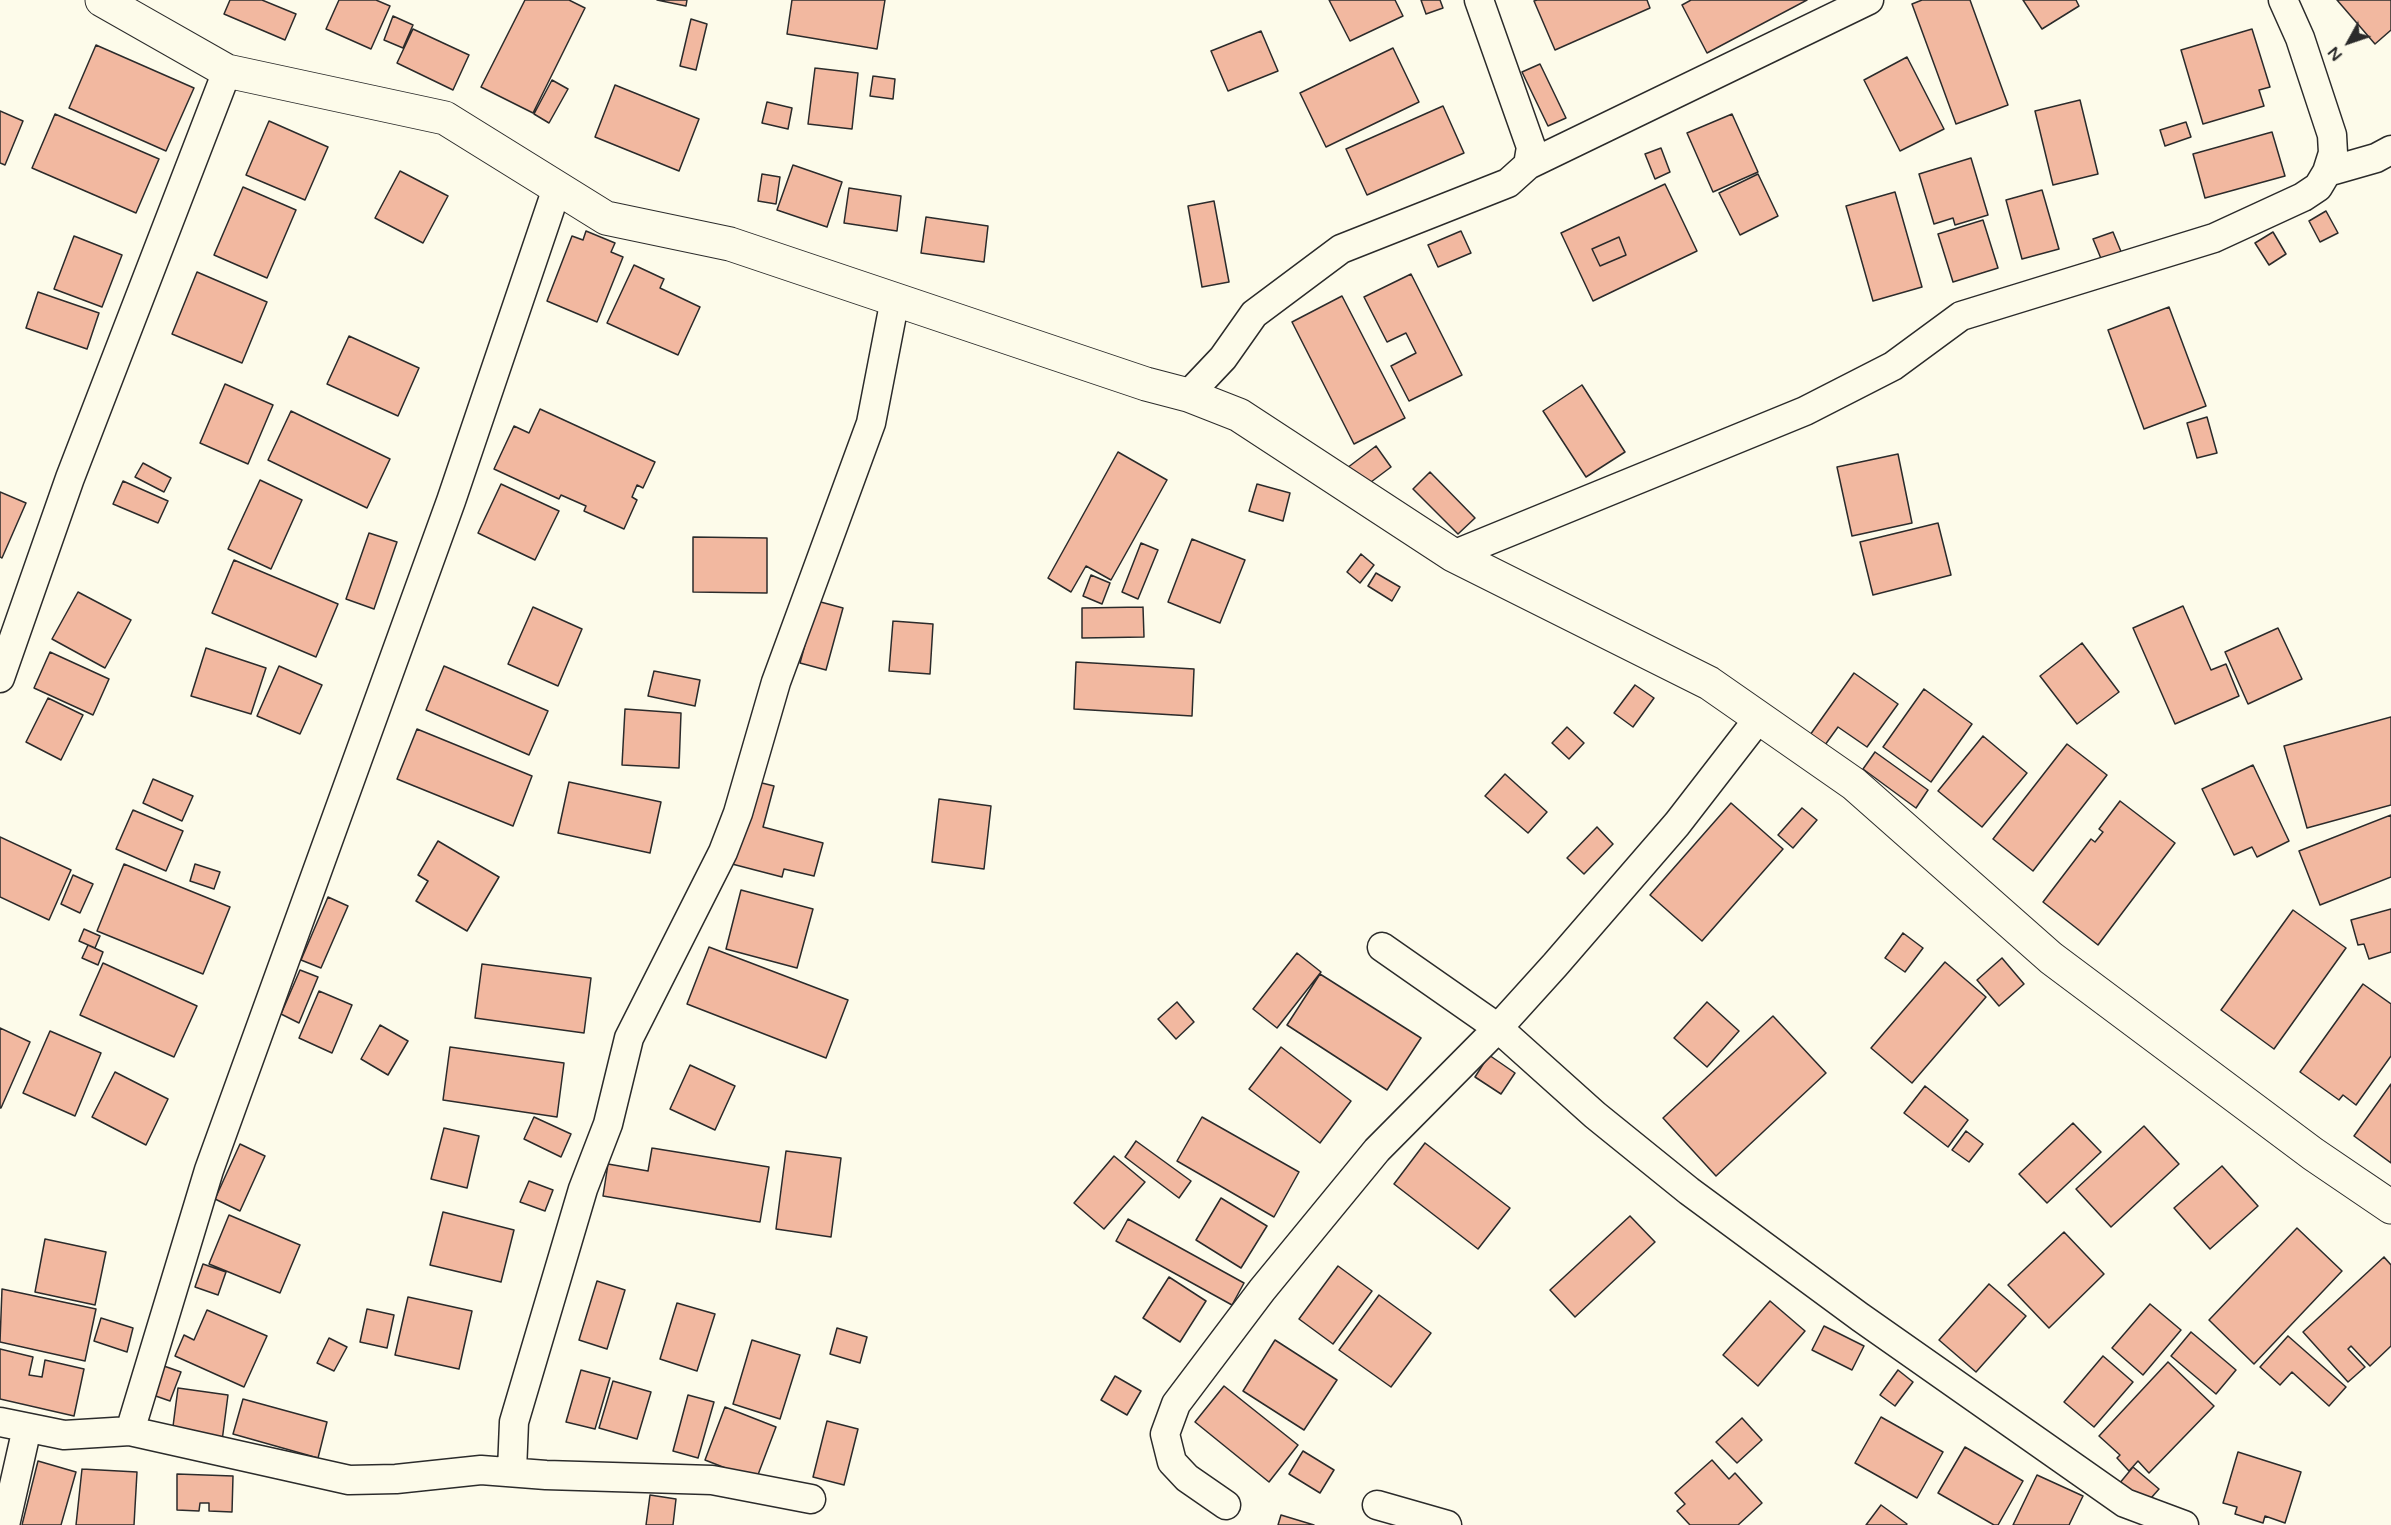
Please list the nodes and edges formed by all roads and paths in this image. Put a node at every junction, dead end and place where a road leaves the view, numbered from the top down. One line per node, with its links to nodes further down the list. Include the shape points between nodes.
1 (102, 0): 5 (street)
2 (1479, 0): 7 (street, via 1531,147)
3 (1867, 0): 7 (street)
4 (2283, 0): 8 (street, via 2300,38 2332,135 2333,153)
5 (227, 71): 9 (street, via 445,118); 13 (street, via 70,478)
6 (2391, 150): 8 (street)
7 (1528, 165): 11 (street, via 1508,183 1341,249 1254,314 1223,358)
8 (2327, 172): 12 (street, via 2318,187 2302,197 2214,238 1961,316 1893,366 1805,411)
9 (557, 188): 10 (street, via 606,218 730,244); 19 (street, via 451,501 209,1170)
10 (895, 299): 11 (street); 20 (street, via 871,423 776,682 738,813 723,852 629,1038 608,1124 583,1189 514,1422)
11 (1188, 395): 12 (street, via 1239,415)
12 (1453, 555): 14 (street, via 1709,683)
13 (0, 678)
14 (1760, 718): 16 (street, via 1677,824); 17 (street, via 1854,784 2051,958 2313,1154)
15 (1382, 947): 16 (street)
16 (1498, 1028): 22 (street, via 1377,1150 1262,1290 1176,1404 1166,1434 1172,1462 1187,1478); 26 (street, via 1594,1115 1860,1317 2126,1503)
17 (2391, 1207)
18 (14, 1425): 19 (street, via 64,1435); 24 (street)
19 (130, 1431): 20 (street, via 349,1480 481,1470)
20 (512, 1472): 21 (street, via 712,1480)
21 (811, 1499)
22 (1226, 1505)
23 (1377, 1505): 25 (street)
24 (5, 1525)
25 (1447, 1525)
26 (2184, 1525)

